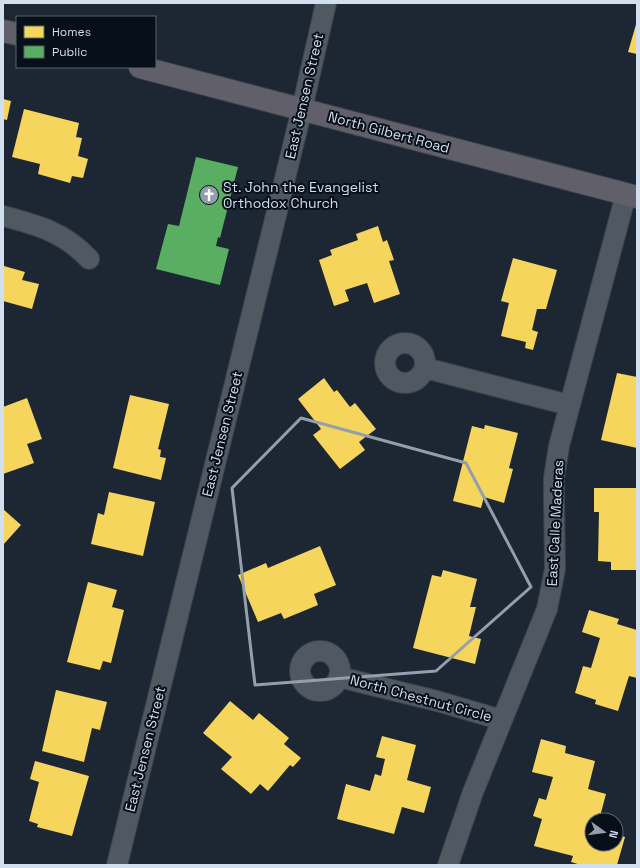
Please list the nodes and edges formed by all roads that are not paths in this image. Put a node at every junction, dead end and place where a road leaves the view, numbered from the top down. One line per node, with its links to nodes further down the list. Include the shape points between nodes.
1 (326, 3): 5 (street, East Jensen Street)
2 (3, 31): 3 (main road)
3 (16, 34)
4 (144, 68): 5 (main road, North Gilbert Road)
5 (302, 109): 6 (main road, North Gilbert Road); 13 (street, East Jensen Street)
6 (632, 196): 10 (street, East Calle Maderas)
7 (3, 216): 8 (street, via 51,230 78,248)
8 (89, 259)
9 (425, 368): 10 (street)
10 (569, 405): 12 (street, East Calle Maderas, via 554,478 556,548 552,589 547,609)
11 (339, 677): 12 (street, North Chestnut Circle)
12 (502, 720): 14 (street, East Calle Maderas, via 467,806)
13 (117, 865)
14 (448, 865)

